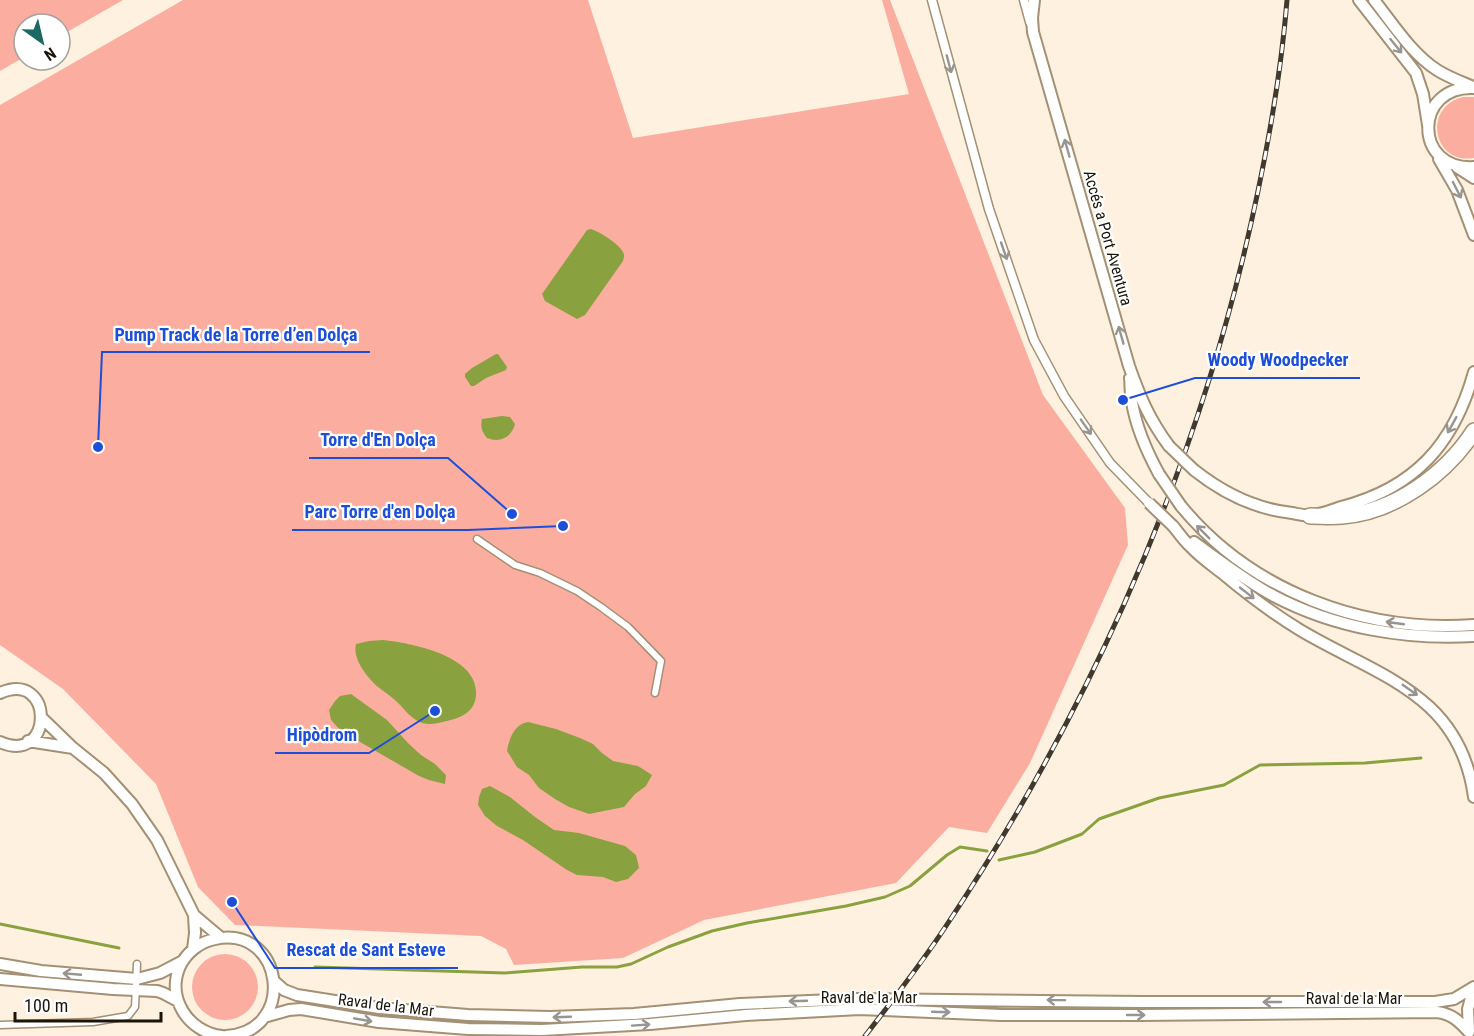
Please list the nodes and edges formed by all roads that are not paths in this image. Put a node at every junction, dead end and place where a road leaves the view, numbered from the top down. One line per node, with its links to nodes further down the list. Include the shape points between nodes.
1 (932, 0): 17 (street, one-way to 17, via 989,209 1034,340 1064,396 1110,463)
2 (1024, 0): 6 (street, Accés a Port Aventura)
3 (1034, 0): 6 (street, Accés a Port Aventura)
4 (1359, 0): 8 (street, one-way to 8, via 1416,73)
5 (1374, 0): 7 (street, via 1428,63)
6 (1033, 32): 14 (street, Accés a Port Aventura, one-way to 6)
7 (1474, 88): 8 (street, via 1465,87 1444,95 1430,114)
8 (1428, 125): 9 (street)
9 (1433, 148): 10 (street); 13 (street, one-way to 13, via 1458,190)
10 (1454, 166): 11 (street); 12 (street)
11 (1474, 167)
12 (1474, 178)
13 (1474, 235)
14 (1129, 366): 18 (street, Accés a Port Aventura, bridge, via 1150,418 1169,446 1194,470 1222,490 1259,507); 21 (street, one-way to 14, bridge, via 1276,584 1223,550 1201,530 1159,474 1146,447 1131,401)
15 (1474, 372): 18 (street, one-way to 18, via 1447,434 1429,460 1376,497)
16 (1474, 431): 18 (highway, via 1441,470 1402,497 1359,513)
17 (1149, 503): 19 (street, bridge)
18 (1310, 516)
19 (1173, 526): 21 (street, via 1254,584 1292,605 1323,617); 29 (street, one-way to 29, via 1190,547 1265,608 1413,692 1439,716 1458,744)
20 (477, 539): 24 (street, via 515,565 577,591 628,627 661,661)
21 (1360, 622): 22 (street, via 1396,634 1425,637)
22 (1473, 630)
23 (0, 693): 25 (street, via 27,693 38,703)
24 (655, 693)
25 (42, 718): 26 (street, via 37,734); 28 (street)
26 (28, 741): 27 (street, via 15,746); 28 (street)
27 (0, 742)
28 (73, 748): 30 (street, via 104,773 132,804 157,840)
29 (1474, 797)
30 (194, 915): 31 (street); 32 (street)
31 (220, 937): 32 (street); 37 (street, via 240,939 257,948 269,963)
32 (193, 949): 33 (street)
33 (183, 961): 38 (street); 40 (street, via 177,976)
34 (0, 964): 38 (street, one-way to 34)
35 (137, 964): 38 (street)
36 (0, 979): 38 (street)
37 (274, 982): 39 (street, Raval de la Mar, one-way to 37, via 1454,999 1435,1002 857,999 550,1017 379,1008 297,995); 41 (street, via 272,1004)
38 (136, 985): 40 (street); 42 (street, via 135,1007 128,1016 93,1022)
39 (1474, 987): 43 (street, via 1468,1009)
40 (178, 1001): 44 (street, Raval de la Mar, via 195,1026)
41 (264, 1017): 43 (street, Raval de la Mar, one-way to 43, via 301,1009 379,1022 542,1030 860,1009 1001,1015 1437,1012 1456,1018); 44 (street, Raval de la Mar, via 253,1028)
42 (0, 1025)
43 (1469, 1034)
44 (224, 1036)

